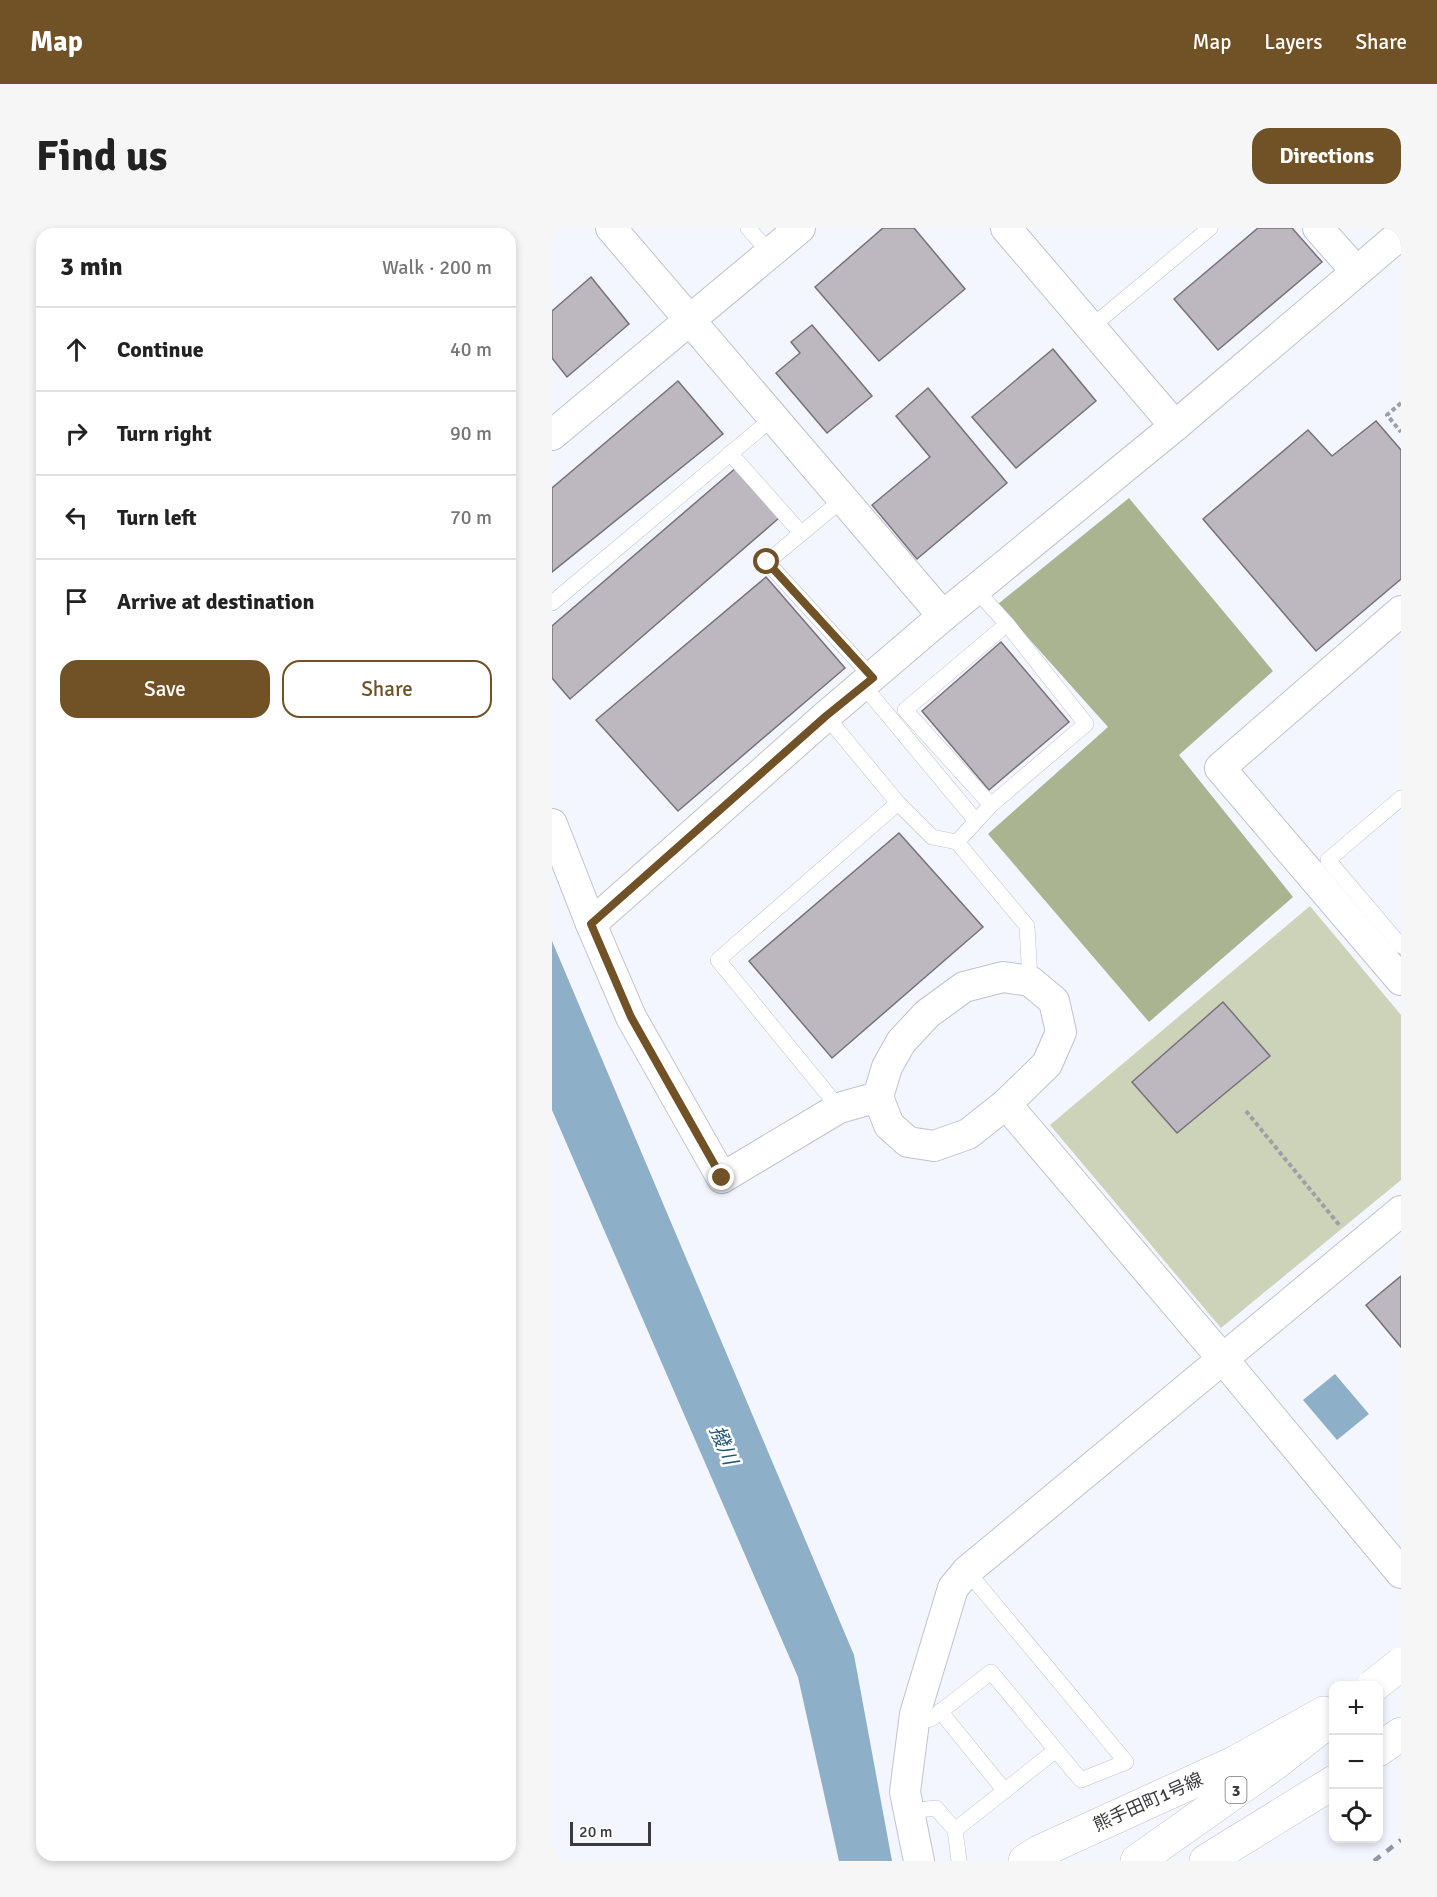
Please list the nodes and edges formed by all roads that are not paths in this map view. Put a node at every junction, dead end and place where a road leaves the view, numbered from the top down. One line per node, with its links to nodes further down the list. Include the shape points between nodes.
1 (610, 228): 10 (street)
2 (748, 228): 8 (lane)
3 (800, 228): 8 (street)
4 (1006, 228): 11 (street)
5 (1210, 228): 11 (lane)
6 (1318, 228): 9 (street)
7 (1401, 234): 9 (street)
8 (770, 253): 10 (street)
9 (1356, 271): 13 (street)
10 (690, 320): 12 (street); 14 (street)
11 (1090, 328): 13 (street)
12 (774, 417): 15 (lane); 16 (street)
13 (1175, 426): 18 (street)
14 (552, 435)
15 (730, 453): 17 (lane); 19 (lane)
16 (843, 499): 17 (lane); 21 (street)
17 (801, 533): 23 (lane, via 767,562)
18 (975, 589): 21 (street); 22 (lane)
19 (552, 603)
20 (1401, 610): 33 (street, via 1220,768)
21 (943, 616): 23 (street)
22 (1007, 624): 27 (lane, via 1086,724); 27 (lane, via 905,710)
23 (868, 682): 24 (street); 28 (lane)
24 (826, 716): 26 (lane); 31 (street)
25 (1401, 798): 32 (lane, via 1328,860)
26 (898, 803): 30 (lane, via 932,837); 37 (lane, via 718,960)
27 (991, 805): 28 (lane)
28 (976, 821): 30 (lane)
29 (552, 824): 31 (street)
30 (957, 842): 34 (lane, via 1027,926)
31 (591, 924): 37 (street, via 631,1017 722,1178)
32 (1401, 946)
33 (1401, 980)
34 (1030, 981): 35 (street, via 1003,977 964,987 927,1014 902,1042 887,1067); 36 (street, via 1054,1001 1061,1032 1047,1064)
35 (878, 1097): 36 (street, via 889,1125 908,1142 934,1146 968,1134); 37 (street)
36 (1006, 1104): 39 (street)
37 (838, 1108)
38 (1401, 1211): 39 (street)
39 (1222, 1358): 40 (street); 41 (street)
40 (967, 1571): 47 (street, via 953,1588 915,1714); 51 (lane, via 1126,1762 1081,1780)
41 (1401, 1573)
42 (1401, 1664): 44 (main road, bridge)
43 (1401, 1669): 45 (main road)
44 (1379, 1681)
45 (1381, 1681)
46 (1329, 1710): 58 (main road, 熊手田町1号線, via 1234,1763)
47 (927, 1717): 51 (lane, via 991,1672); 53 (lane); 54 (street, via 905,1792)
48 (1329, 1721): 59 (main road, 3)
49 (1401, 1734): 50 (main road)
50 (1383, 1747)
51 (1056, 1750): 53 (lane)
52 (1329, 1785): 60 (main road)
53 (1005, 1791): 55 (lane)
54 (909, 1811): 55 (lane, via 936,1808); 56 (street)
55 (955, 1830): 57 (lane)
56 (920, 1861)
57 (959, 1861)
58 (1025, 1861)
59 (1137, 1861)
60 (1206, 1861)

